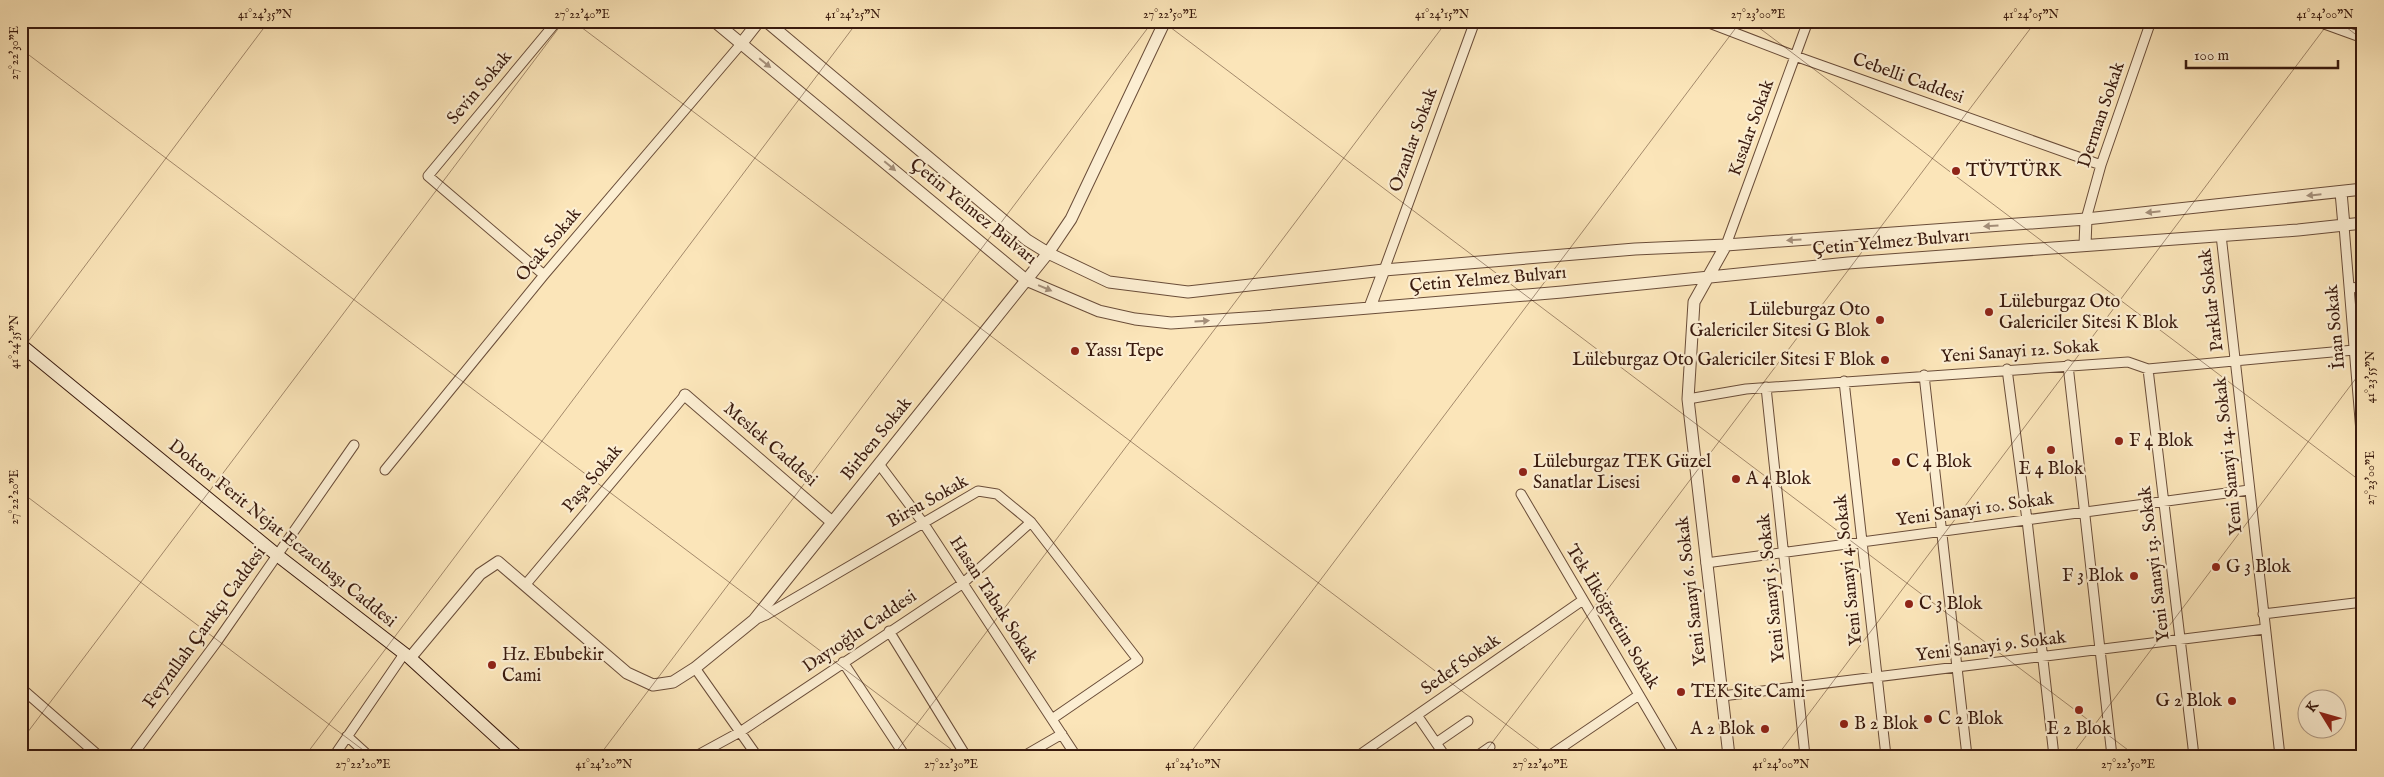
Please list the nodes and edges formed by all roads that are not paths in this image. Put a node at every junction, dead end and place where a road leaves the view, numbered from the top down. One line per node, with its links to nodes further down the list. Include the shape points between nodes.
1 (557, 21): 25 (street, Sevin Sokak, via 428,176)
2 (714, 21): 12 (street, Çetin Yelmez Bulvarı)
3 (759, 21): 12 (street)
4 (766, 21): 23 (street, Çetin Yelmez Bulvarı, via 982,204)
5 (1165, 21): 23 (street, Birben Sokak, via 1071,219)
6 (1474, 21): 24 (street, Ozanlar Sokak)
7 (1704, 21): 13 (street, Cebelli Caddesi)
8 (1808, 21): 13 (street, Kısalar Sokak)
9 (2151, 21): 14 (street, Derman Sokak)
10 (2316, 21): 11 (street)
11 (2363, 38)
12 (741, 44): 25 (street, Ocak Sokak); 27 (street, Çetin Yelmez Bulvarı, one-way to 27)
13 (1795, 56): 14 (street, Cebelli Caddesi); 22 (street, Kısalar Sokak)
14 (2101, 165): 17 (street, Derman Sokak)
15 (2363, 189): 16 (street, Çetin Yelmez Bulvarı)
16 (2341, 192): 17 (street, Çetin Yelmez Bulvarı, one-way to 17); 19 (street)
17 (2086, 219): 21 (street); 22 (street, Çetin Yelmez Bulvarı, one-way to 22)
18 (2363, 223): 19 (street, Çetin Yelmez Bulvarı)
19 (2344, 226): 20 (street, Çetin Yelmez Bulvarı); 29 (street, İnan Sokak)
20 (2221, 235): 21 (street, Çetin Yelmez Bulvarı); 33 (street, Parklar Sokak)
21 (2085, 244): 26 (street, Çetin Yelmez Bulvarı)
22 (1726, 245): 24 (street, Çetin Yelmez Bulvarı, via 1635,249); 26 (street, Yeni Sanayi 6. Sokak)
23 (1048, 253): 24 (street, Çetin Yelmez Bulvarı, via 1109,282 1188,292); 27 (street, Birben Sokak)
24 (1384, 270): 30 (street)
25 (544, 275): 45 (street, Ocak Sokak)
26 (1707, 276): 30 (street, Çetin Yelmez Bulvarı, via 1562,292); 41 (street, Yeni Sanayi 6. Sokak, via 1694,302)
27 (1026, 280): 30 (street, Çetin Yelmez Bulvarı, one-way to 30, via 1099,311 1171,323); 44 (street, Birben Sokak)
28 (2363, 287): 29 (street)
29 (2350, 288): 32 (street, İnan Sokak)
30 (1370, 307)
31 (21, 345): 57 (main road, Doktor Ferit Nejat Eczacıbaşı Caddesi)
32 (2354, 350): 33 (street, Yeni Sanayi 12. Sokak); 43 (street, İnan Sokak)
33 (2236, 361): 36 (street, Yeni Sanayi 12. Sokak); 46 (street, Yeni Sanayi 14. Sokak)
34 (2068, 365): 35 (street, Yeni Sanayi 12. Sokak); 36 (street, Yeni Sanayi 12. Sokak, via 2128,362); 49 (street)
35 (2006, 369): 37 (street, Yeni Sanayi 12. Sokak); 50 (street)
36 (2148, 369): 48 (street, Yeni Sanayi 13. Sokak)
37 (1924, 375): 38 (street, Yeni Sanayi 12. Sokak); 54 (street)
38 (1844, 381): 39 (street, Yeni Sanayi 12. Sokak); 55 (street, Yeni Sanayi 4. Sokak)
39 (1766, 387): 41 (street, Yeni Sanayi 12. Sokak); 56 (street, Yeni Sanayi 5. Sokak)
40 (685, 395): 51 (street, Meslek Caddesi); 59 (street, Paşa Sokak)
41 (1688, 399): 58 (street, Yeni Sanayi 6. Sokak)
42 (354, 445): 57 (street, Feyzullah Çarıkçı Caddesi)
43 (2363, 456)
44 (879, 464): 51 (street, Birben Sokak); 53 (street, Hasan Tabak Sokak)
45 (385, 470)
46 (2249, 490): 48 (street, Yeni Sanayi 10. Sokak); 63 (street, Yeni Sanayi 14. Sokak)
47 (1521, 494): 61 (street, Tek İlköğretim Sokak)
48 (2164, 501): 49 (street, Yeni Sanayi 10. Sokak); 67 (street, Yeni Sanayi 13. Sokak)
49 (2086, 512): 50 (street, Yeni Sanayi 10. Sokak); 68 (street)
50 (2027, 520): 54 (street, Yeni Sanayi 10. Sokak); 70 (street)
51 (832, 522): 64 (street, Birben Sokak)
52 (1031, 522): 53 (street, Birsu Sokak, via 997,494 978,491); 60 (street, Dayıoğlu Caddesi); 80 (street, Birsu Sokak, via 1138,660)
53 (924, 524): 60 (street, Hasan Tabak Sokak); 64 (street, Birsu Sokak)
54 (1942, 531): 55 (street, Yeni Sanayi 10. Sokak); 72 (street)
55 (1862, 542): 56 (street, Yeni Sanayi 10. Sokak); 74 (street, Yeni Sanayi 4. Sokak)
56 (1785, 552): 58 (street, Yeni Sanayi 10. Sokak); 75 (street, Yeni Sanayi 5. Sokak)
57 (277, 555): 69 (main road, Doktor Ferit Nejat Eczacıbaşı Caddesi); 88 (street, Feyzullah Çarıkçı Caddesi)
58 (1706, 563): 78 (street, Yeni Sanayi 6. Sokak)
59 (526, 584): 69 (street, via 498,562 480,574); 73 (street, Birsu Sokak, via 627,673 653,685 673,682)
60 (962, 584): 66 (street, Dayıoğlu Caddesi); 80 (street, Hasan Tabak Sokak)
61 (1583, 600): 77 (street, Tek İlköğretim Sokak); 79 (street, Sedef Sokak)
62 (2363, 602): 63 (street)
63 (2263, 614): 65 (street, Yeni Sanayi 14. Sokak)
64 (754, 620): 73 (street, Birsu Sokak)
65 (2265, 629): 67 (street, Yeni Sanayi 9. Sokak); 110 (street, Yeni Sanayi 14. Sokak)
66 (889, 631): 71 (street, Dayıoğlu Caddesi); 95 (street)
67 (2180, 640): 68 (street, Yeni Sanayi 9. Sokak); 109 (street, Yeni Sanayi 13. Sokak)
68 (2101, 650): 70 (street, Yeni Sanayi 9. Sokak); 108 (street)
69 (407, 656): 84 (street); 91 (main road, Doktor Ferit Nejat Eczacıbaşı Caddesi)
70 (2042, 657): 72 (street, Yeni Sanayi 9. Sokak); 107 (street)
71 (843, 662): 82 (street, Dayıoğlu Caddesi); 94 (street)
72 (1957, 667): 74 (street, Yeni Sanayi 9. Sokak); 106 (street)
73 (695, 668): 82 (street)
74 (1877, 677): 75 (street, Yeni Sanayi 9. Sokak); 105 (street, Yeni Sanayi 4. Sokak)
75 (1798, 687): 78 (street, Yeni Sanayi 9. Sokak); 104 (street, Yeni Sanayi 5. Sokak)
76 (21, 688): 87 (street)
77 (1639, 695): 101 (street); 102 (street, Tek İlköğretim Sokak)
78 (1722, 696): 103 (street, Yeni Sanayi 6. Sokak)
79 (1417, 715): 85 (street); 98 (street, Sedef Sokak)
80 (1052, 720): 83 (street, Hasan Tabak Sokak)
81 (1468, 721): 85 (street)
82 (740, 732): 92 (street, Dayıoğlu Caddesi); 93 (street)
83 (1062, 734): 96 (street); 97 (street, Hasan Tabak Sokak)
84 (347, 736): 89 (street); 90 (street)
85 (1436, 743): 99 (street)
86 (1490, 747): 100 (street)
87 (99, 756)
88 (132, 756)
89 (334, 756)
90 (369, 756)
91 (517, 756)
92 (696, 756)
93 (757, 756)
94 (905, 756)
95 (966, 756)
96 (1024, 756)
97 (1076, 756)
98 (1358, 756)
99 (1445, 756)
100 (1477, 756)
101 (1549, 756)
102 (1675, 756)
103 (1728, 756)
104 (1805, 756)
105 (1886, 756)
106 (1967, 756)
107 (2054, 756)
108 (2112, 756)
109 (2194, 756)
110 (2280, 756)

